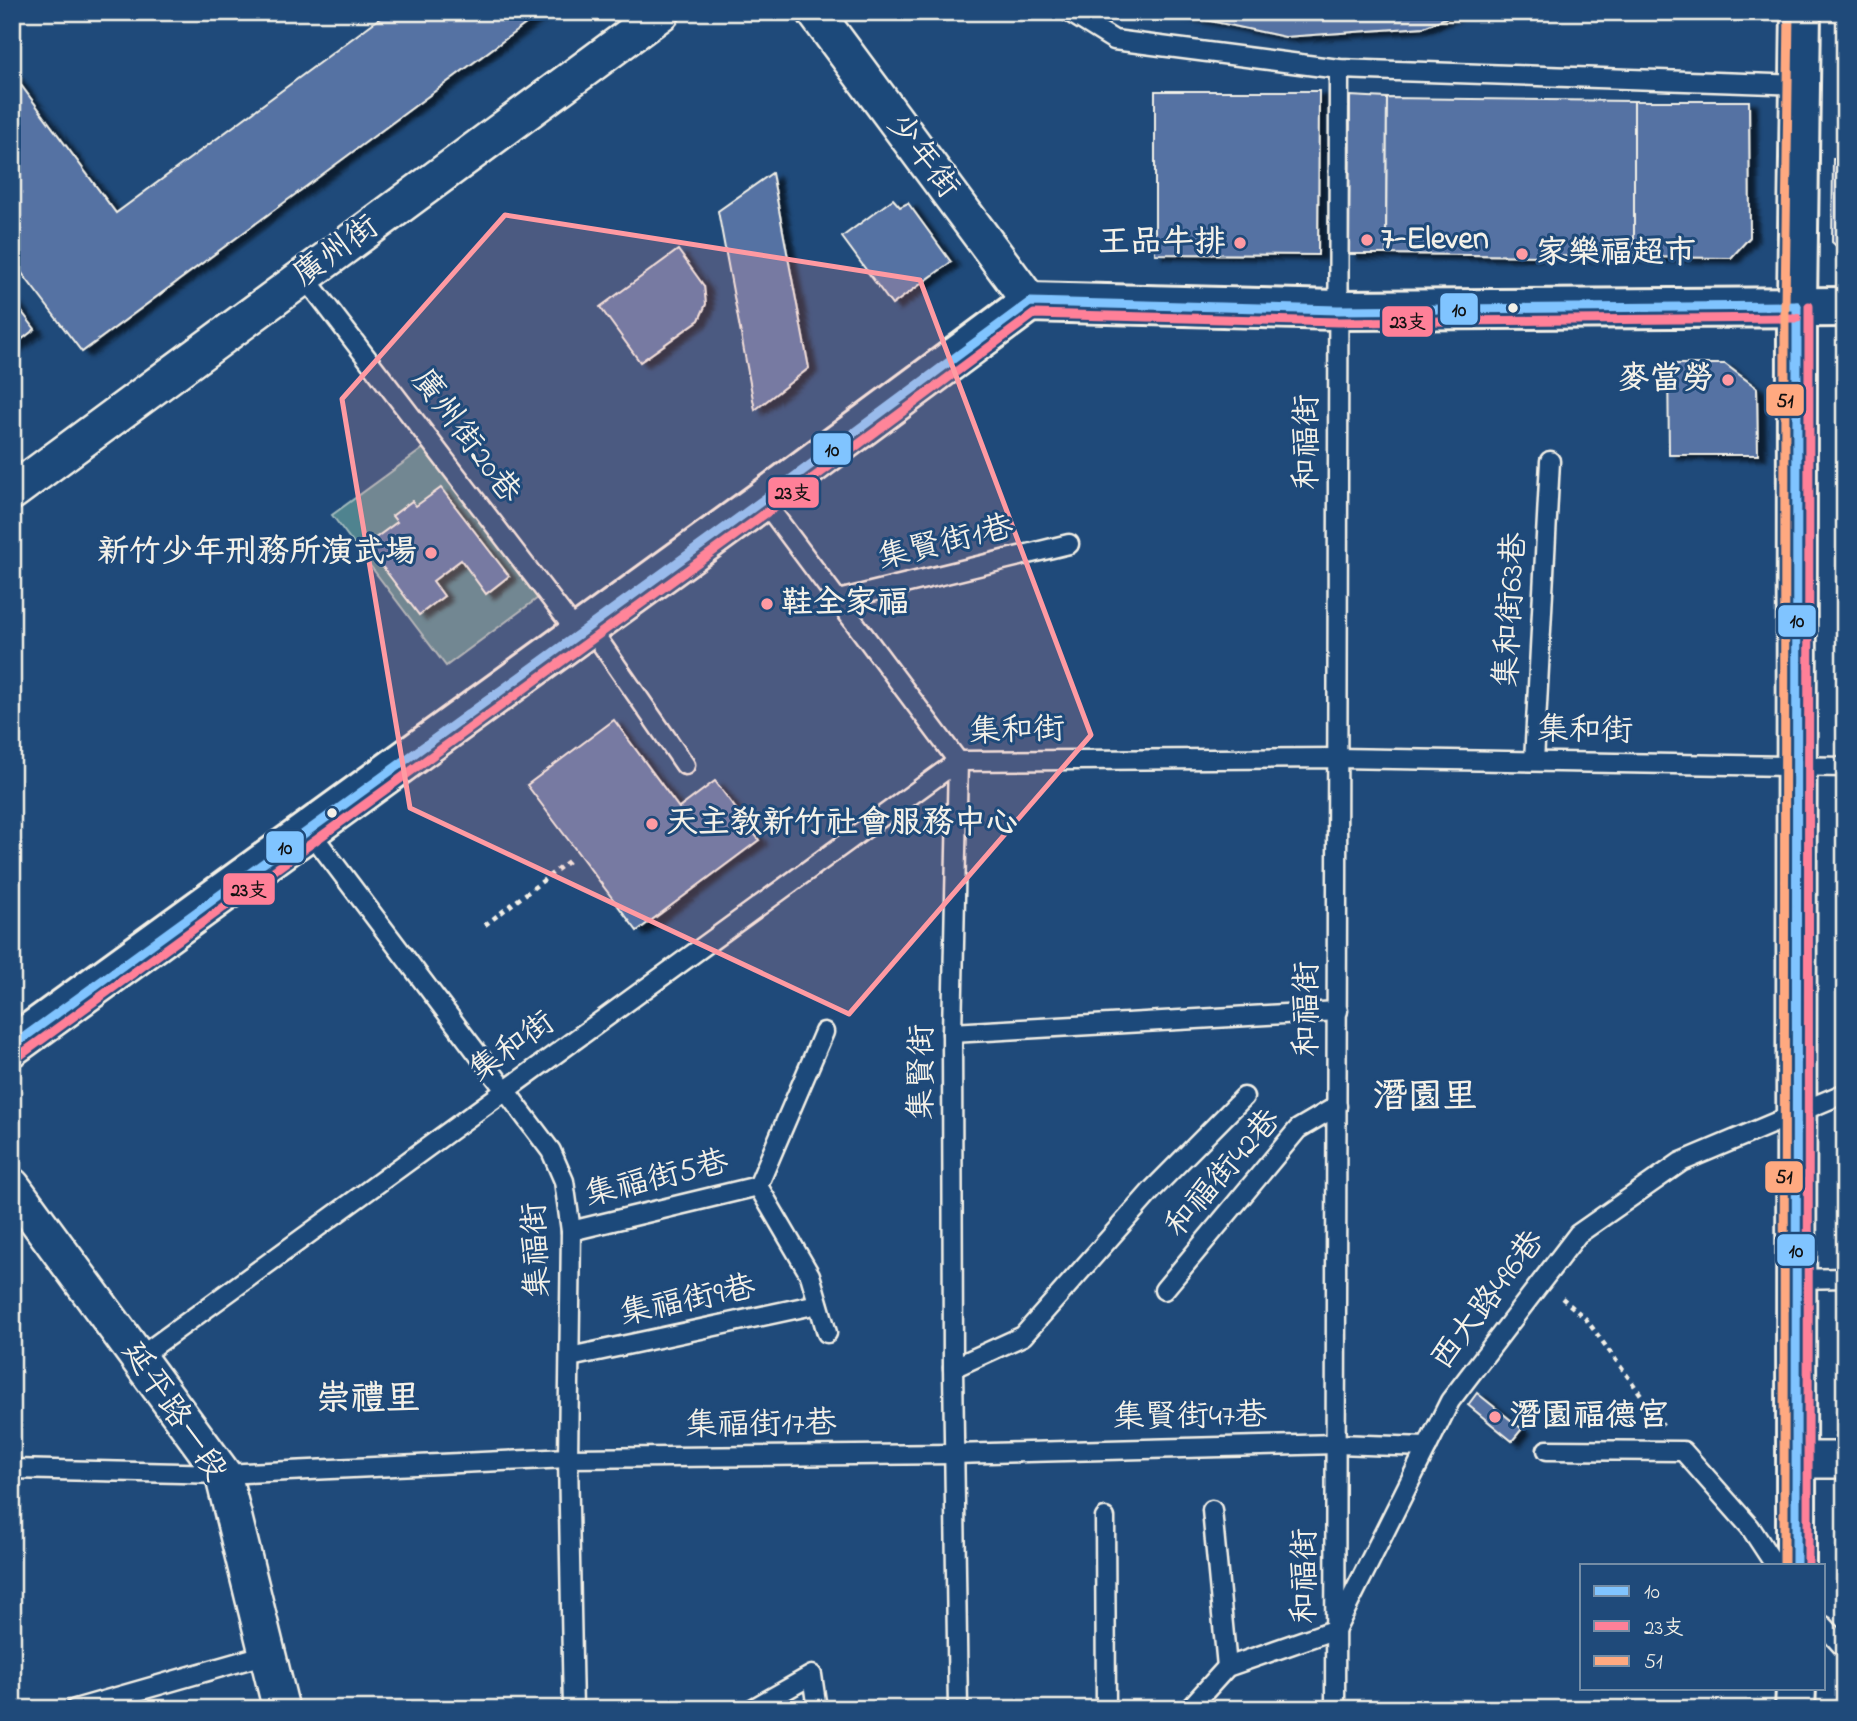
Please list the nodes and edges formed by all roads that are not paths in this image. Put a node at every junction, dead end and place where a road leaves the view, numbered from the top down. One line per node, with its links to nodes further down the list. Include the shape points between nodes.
1 (662, 12): 7 (street, 廣州街)
2 (815, 12): 8 (street, 少年街)
3 (1069, 12): 5 (lane, via 1114,40)
4 (1801, 12): 6 (street)
5 (1339, 69): 6 (lane); 11 (lane, 和福街)
6 (1801, 85): 9 (street)
7 (304, 276): 13 (street, 廣州街); 17 (lane, 廣州街20巷)
8 (1030, 302): 11 (street); 14 (street)
9 (1797, 306): 10 (street); 11 (street); 22 (street)
10 (1845, 307)
11 (1338, 310): 18 (lane, 和福街)
12 (1550, 461): 20 (lane, 集和街63巷)
13 (12, 492)
14 (763, 500): 16 (lane); 17 (street)
15 (1069, 544): 16 (lane, 集賢街1巷)
16 (838, 600): 19 (lane)
17 (583, 630): 21 (lane, 廣州街20巷); 24 (street)
18 (1338, 758): 19 (lane, 集和街); 20 (lane, 集和街); 25 (lane, 和福街)
19 (958, 761): 27 (lane, 集賢街); 29 (lane, 集和街)
20 (1534, 761): 22 (lane, 集和街)
21 (685, 765)
22 (1797, 765): 23 (lane, 集和街); 33 (street)
23 (1845, 766)
24 (309, 830): 28 (street); 29 (lane, 集福街)
25 (1338, 1011): 27 (lane); 32 (lane, 和福街)
26 (824, 1032): 35 (lane, 集福街5巷)
27 (952, 1033): 44 (lane, 集賢街)
28 (12, 1046)
29 (505, 1091): 36 (lane, 集福街, via 551,1151 564,1181); 43 (lane, 集和街)
30 (1845, 1093): 33 (lane, 西大路496巷)
31 (1244, 1097): 44 (lane, via 1153,1189 1023,1336)
32 (1337, 1106): 39 (lane, 和福街42巷, via 1298,1129); 45 (lane, 和福街)
33 (1796, 1113): 38 (street); 46 (lane, 西大路496巷, via 1681,1161 1578,1234 1450,1401)
34 (12, 1186): 43 (street, 延平路一段)
35 (758, 1186): 36 (lane, 集福街5巷); 40 (lane, via 810,1275)
36 (571, 1231): 42 (lane, 集福街)
37 (1845, 1278): 38 (lane)
38 (1796, 1279): 50 (street)
39 (1164, 1290)
40 (818, 1304): 41 (lane); 42 (lane, 集福街9巷)
41 (827, 1333)
42 (570, 1357): 49 (lane, 集福街)
43 (138, 1358): 53 (street, 延平路一段)
44 (953, 1368): 48 (lane, 集賢街)
45 (1336, 1444): 46 (lane, 集賢街47巷); 48 (lane, 集賢街47巷); 59 (lane, 和福街)
46 (1427, 1447): 59 (lane, 西大路496巷)
47 (1547, 1450): 56 (lane, via 1683,1451 1750,1527)
48 (954, 1454): 49 (lane, 集福街17巷); 69 (lane, 集賢街)
49 (568, 1458): 53 (lane, 集福街17巷); 66 (lane, 集福街)
50 (1796, 1460): 51 (street); 57 (street)
51 (1845, 1460)
52 (12, 1469): 53 (lane, 集福街17巷)
53 (223, 1474): 61 (street, 延平路一段)
54 (1212, 1510): 62 (lane)
55 (1105, 1518): 70 (lane)
56 (1774, 1564)
57 (1796, 1564)
58 (1826, 1628): 60 (lane)
59 (1336, 1629): 62 (lane); 72 (lane, 和福街)
60 (1845, 1649)
61 (267, 1654): 64 (lane); 65 (street, 延平路一段)
62 (1227, 1667): 71 (lane)
63 (1796, 1690): 73 (street)
64 (75, 1709)
65 (281, 1709)
66 (573, 1709)
67 (752, 1709): 68 (lane, via 812,1675)
68 (817, 1709)
69 (958, 1709)
70 (1106, 1709)
71 (1189, 1709)
72 (1335, 1709)
73 (1796, 1709)

